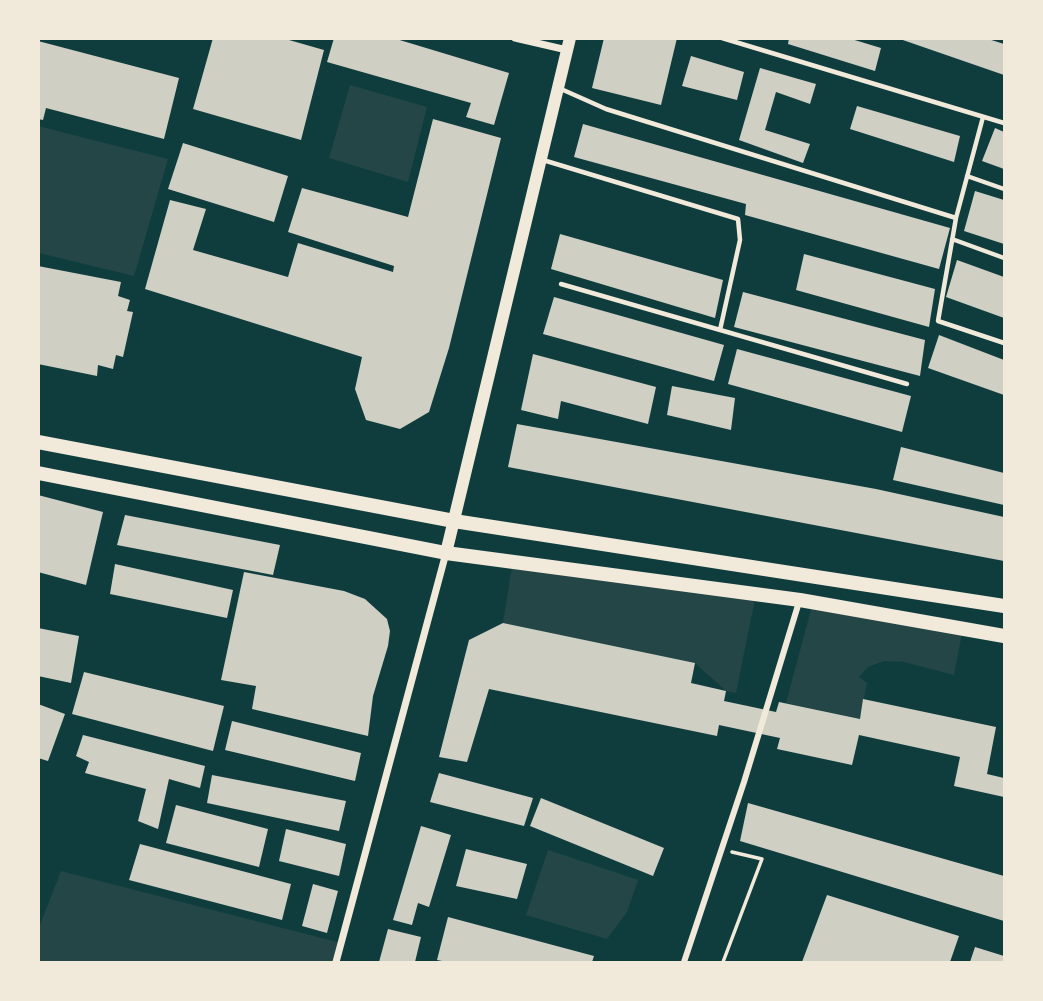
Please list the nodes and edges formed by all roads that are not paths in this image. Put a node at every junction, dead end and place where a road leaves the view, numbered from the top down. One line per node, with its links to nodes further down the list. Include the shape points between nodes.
1 (515, 38): 3 (street)
2 (722, 38): 5 (lane)
3 (568, 44): 4 (street)
4 (557, 87): 7 (street); 10 (lane, via 606,109)
5 (983, 116): 6 (lane); 8 (lane)
6 (1004, 123)
7 (539, 159): 14 (lane, via 738,219 740,240); 19 (street)
8 (967, 176): 9 (lane); 10 (lane)
9 (1004, 188)
10 (956, 218): 11 (lane)
11 (952, 239): 12 (lane); 15 (lane, via 938,321)
12 (1004, 258)
13 (561, 284): 14 (lane)
14 (720, 330): 16 (lane)
15 (1004, 344)
16 (907, 384)
17 (38, 442): 19 (main road)
18 (38, 473): 20 (main road)
19 (454, 521): 20 (street); 22 (main road)
20 (446, 553): 21 (main road); 24 (street)
21 (800, 600): 23 (main road); 25 (street)
22 (1004, 606)
23 (1004, 636)
24 (336, 962)
25 (684, 962)

